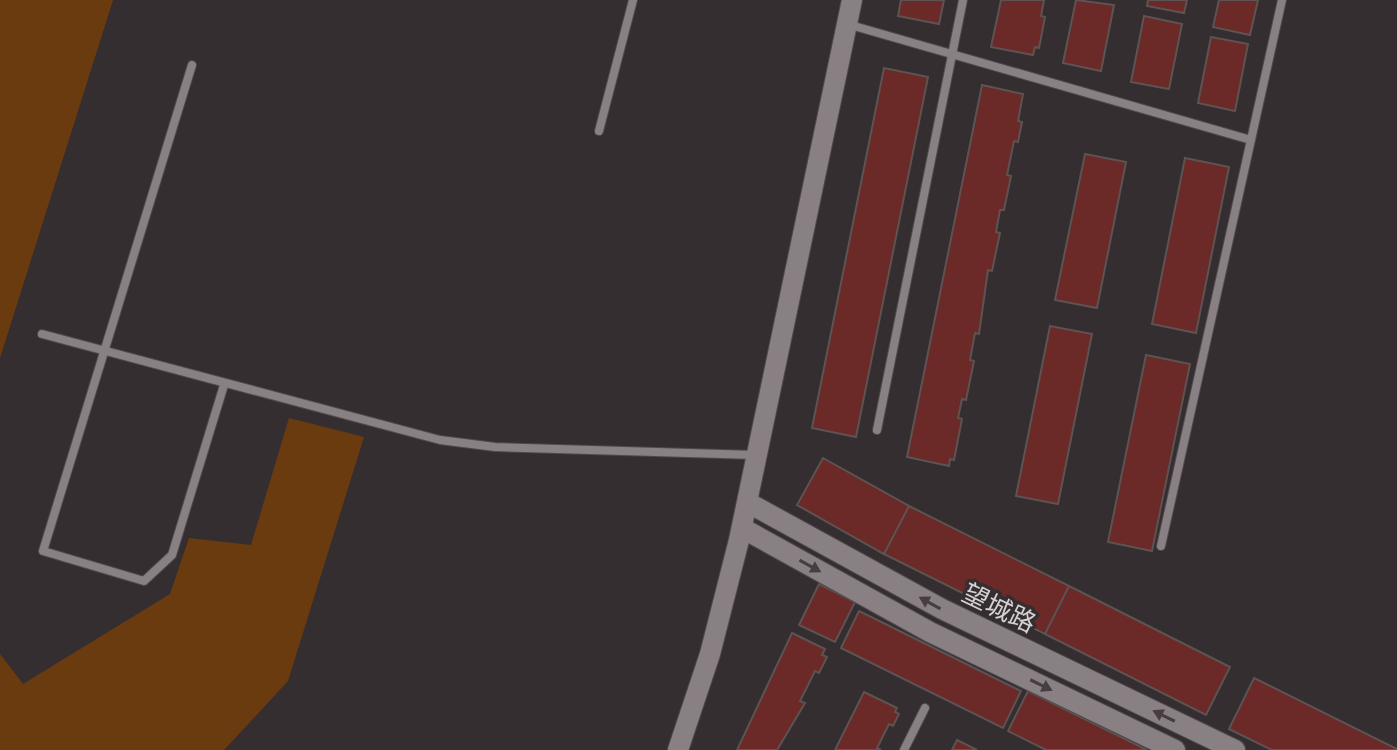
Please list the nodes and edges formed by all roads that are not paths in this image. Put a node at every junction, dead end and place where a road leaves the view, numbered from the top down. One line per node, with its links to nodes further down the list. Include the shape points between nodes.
1 (633, 0): 8 (lane)
2 (852, 0): 5 (street)
3 (963, 0): 6 (lane)
4 (1282, 0): 9 (lane)
5 (847, 23): 6 (lane); 14 (street)
6 (952, 54): 9 (lane); 13 (lane)
7 (192, 65): 11 (lane)
8 (599, 131)
9 (1251, 140): 17 (lane)
10 (42, 334): 11 (lane)
11 (105, 351): 12 (lane); 12 (lane, via 43,551 144,581 172,555)
12 (224, 385): 14 (lane, via 467,444)
13 (877, 430)
14 (757, 455): 15 (street)
15 (747, 502): 16 (street); 22 (street, 望城路, one-way to 15, via 942,609)
16 (742, 528): 19 (street, via 710,654); 21 (street, 望城路, one-way to 21, via 930,632)
17 (1161, 546)
18 (925, 708): 20 (lane)
19 (678, 750)
20 (904, 750)
21 (1175, 750)
22 (1235, 750)

